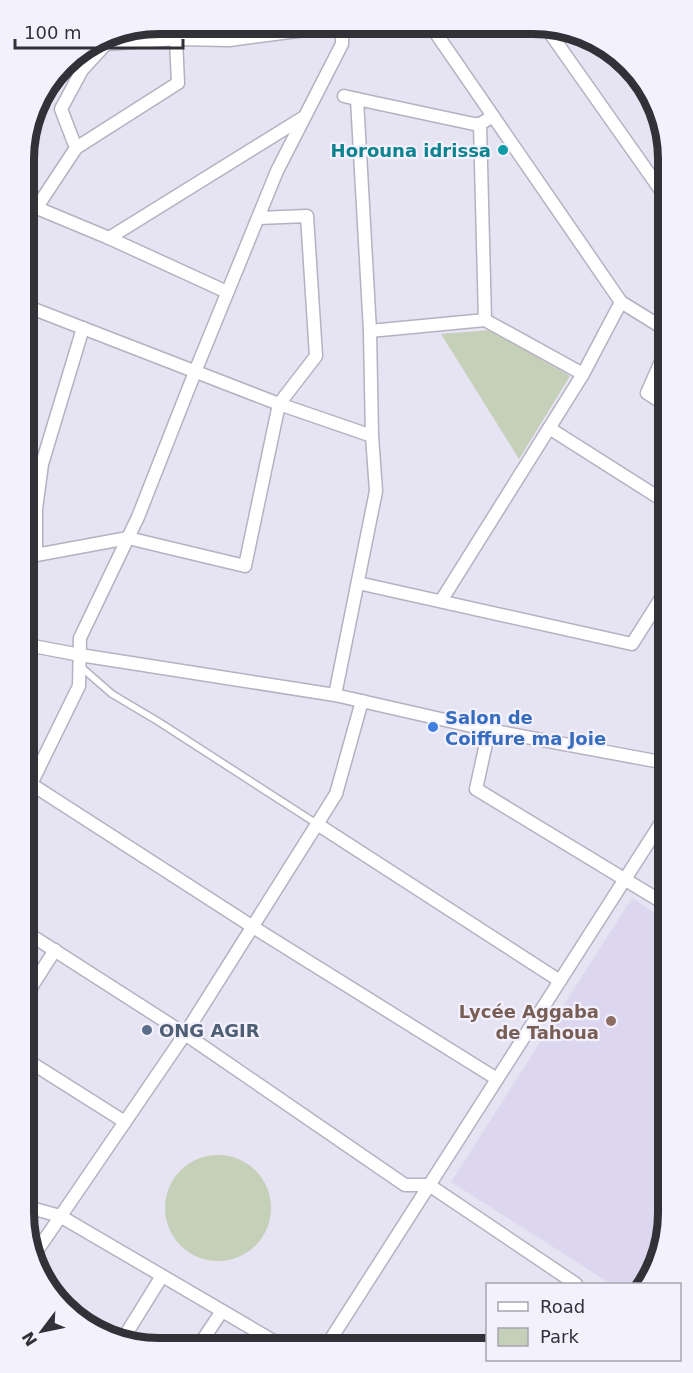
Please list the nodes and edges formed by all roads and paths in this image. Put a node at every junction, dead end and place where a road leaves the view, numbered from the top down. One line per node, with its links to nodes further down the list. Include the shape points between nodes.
1 (437, 34): 11 (street)
2 (272, 35): 5 (street, via 229,40)
3 (342, 35): 10 (street, via 342,44)
4 (552, 36): 14 (street)
5 (176, 39): 6 (street); 13 (street, via 178,83)
6 (120, 41)
7 (95, 52): 13 (street, via 61,110)
8 (344, 96): 9 (street)
9 (357, 99): 12 (street); 25 (street)
10 (305, 116): 17 (street); 18 (street)
11 (493, 116): 12 (street); 20 (street)
12 (480, 124): 22 (street)
13 (76, 148): 15 (street)
14 (658, 186)
15 (35, 200)
16 (35, 207): 18 (street)
17 (258, 218): 19 (street); 30 (street, via 307,216 316,356)
18 (109, 238): 19 (street)
19 (227, 292): 27 (street)
20 (621, 302): 23 (street); 28 (street)
21 (35, 309): 24 (street)
22 (485, 320): 25 (street); 28 (street)
23 (658, 325)
24 (83, 328): 27 (street); 34 (street, via 42,464)
25 (370, 331): 32 (street)
26 (658, 368): 29 (street, via 647,393)
27 (195, 372): 30 (street); 35 (street)
28 (583, 374): 31 (street)
29 (658, 400)
30 (279, 404): 32 (street); 35 (street, via 245,566)
31 (549, 428): 33 (street); 38 (street)
32 (372, 436): 37 (street, via 376,490)
33 (658, 497)
34 (35, 525)
35 (128, 538): 36 (street); 41 (street, via 80,638)
36 (35, 556)
37 (358, 583): 38 (street); 42 (street)
38 (441, 602): 39 (street, via 632,644)
39 (658, 608)
40 (35, 647): 41 (street)
41 (80, 661): 42 (street); 46 (street, via 80,686); 48 (lane, via 112,694)
42 (335, 695): 43 (street)
43 (362, 701): 44 (street); 48 (street, via 336,794)
44 (489, 730): 45 (street); 50 (street, via 476,789)
45 (658, 762)
46 (34, 775)
47 (34, 789): 52 (street)
48 (317, 824): 52 (street); 55 (street)
49 (658, 827): 50 (street)
50 (625, 879): 51 (street); 55 (street)
51 (658, 899)
52 (254, 927): 57 (street); 59 (street)
53 (34, 937): 54 (street)
54 (54, 950): 56 (street); 57 (street)
55 (560, 981): 59 (street)
56 (34, 982)
57 (185, 1034): 60 (street); 61 (street, via 405,1185)
58 (34, 1065): 60 (street)
59 (497, 1078): 61 (street)
60 (124, 1122): 63 (street)
61 (429, 1185): 66 (street); 71 (street)
62 (34, 1209): 63 (street)
63 (60, 1216): 64 (street); 65 (street)
64 (39, 1247)
65 (162, 1276): 67 (street); 68 (street)
66 (575, 1283)
67 (222, 1311): 69 (street); 70 (street)
68 (127, 1334)
69 (204, 1338)
70 (268, 1338)
71 (331, 1338)

